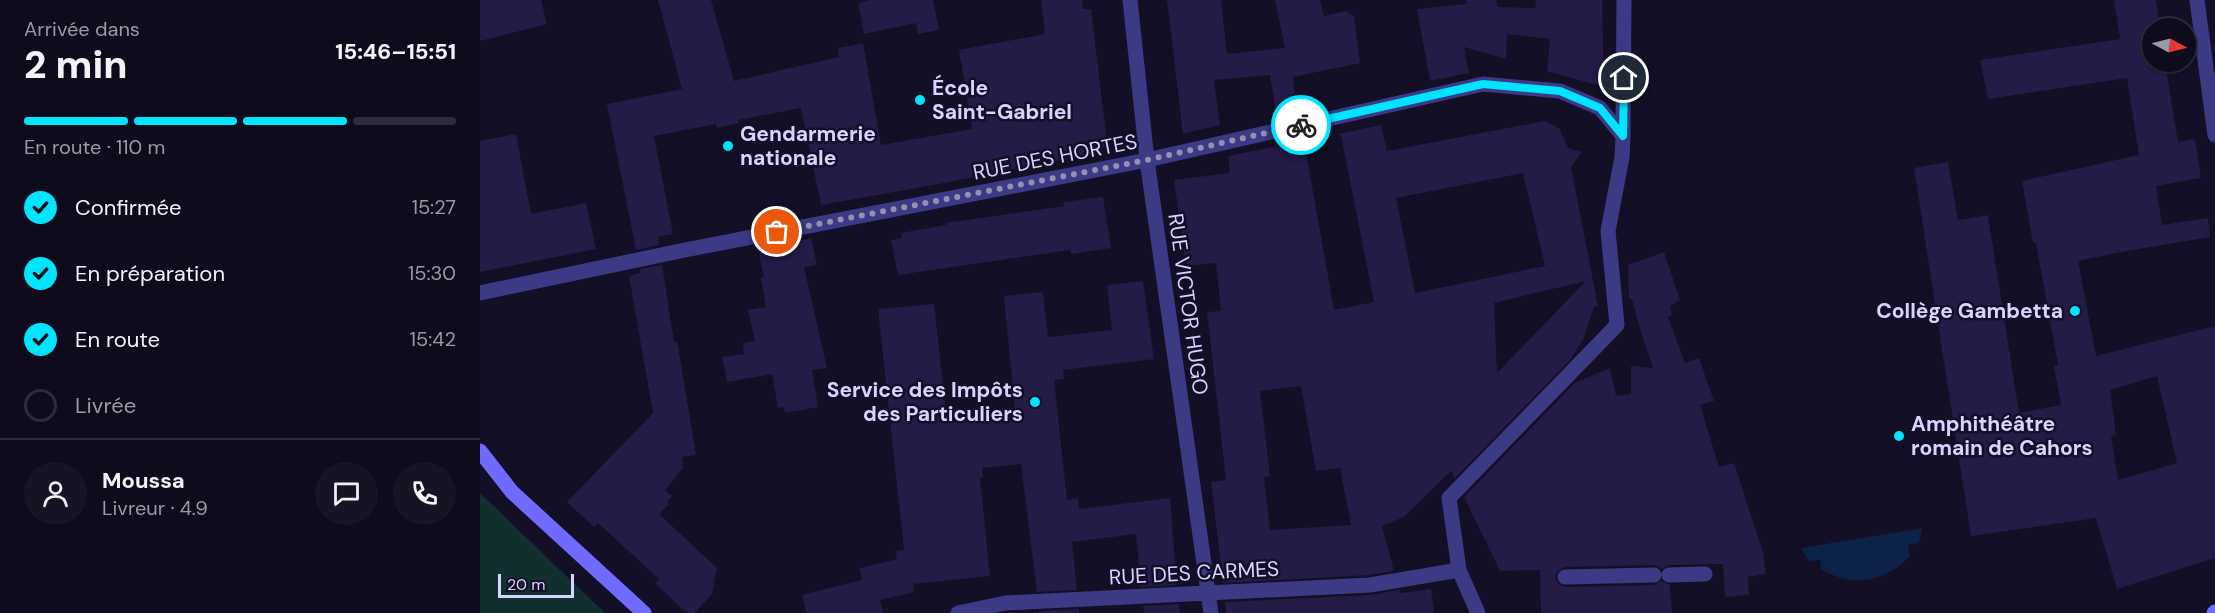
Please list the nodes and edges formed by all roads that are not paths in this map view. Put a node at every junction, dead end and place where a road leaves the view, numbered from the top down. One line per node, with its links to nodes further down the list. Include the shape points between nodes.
1 (1130, 0): 6 (street, RUE VICTOR HUGO)
2 (1624, 0): 5 (street)
3 (2197, 0): 4 (street)
4 (2215, 135)
5 (1623, 136): 6 (street, RUE DES HORTES, via 1600,108 1560,91 1483,84); 9 (street, via 1608,231 1617,325 1449,498)
6 (1147, 160): 7 (street, RUE DES HORTES); 12 (street, RUE VICTOR HUGO)
7 (480, 293)
8 (480, 451): 13 (street, via 512,492)
9 (1459, 570): 12 (street, RUE DES CARMES, via 1370,585); 16 (street)
10 (1705, 574): 11 (street)
11 (1565, 577)
12 (1209, 593): 14 (street, RUE DES CARMES, via 1005,603); 15 (street, RUE VICTOR HUGO)
13 (645, 613)
14 (958, 613)
15 (1210, 613)
16 (1478, 613)

